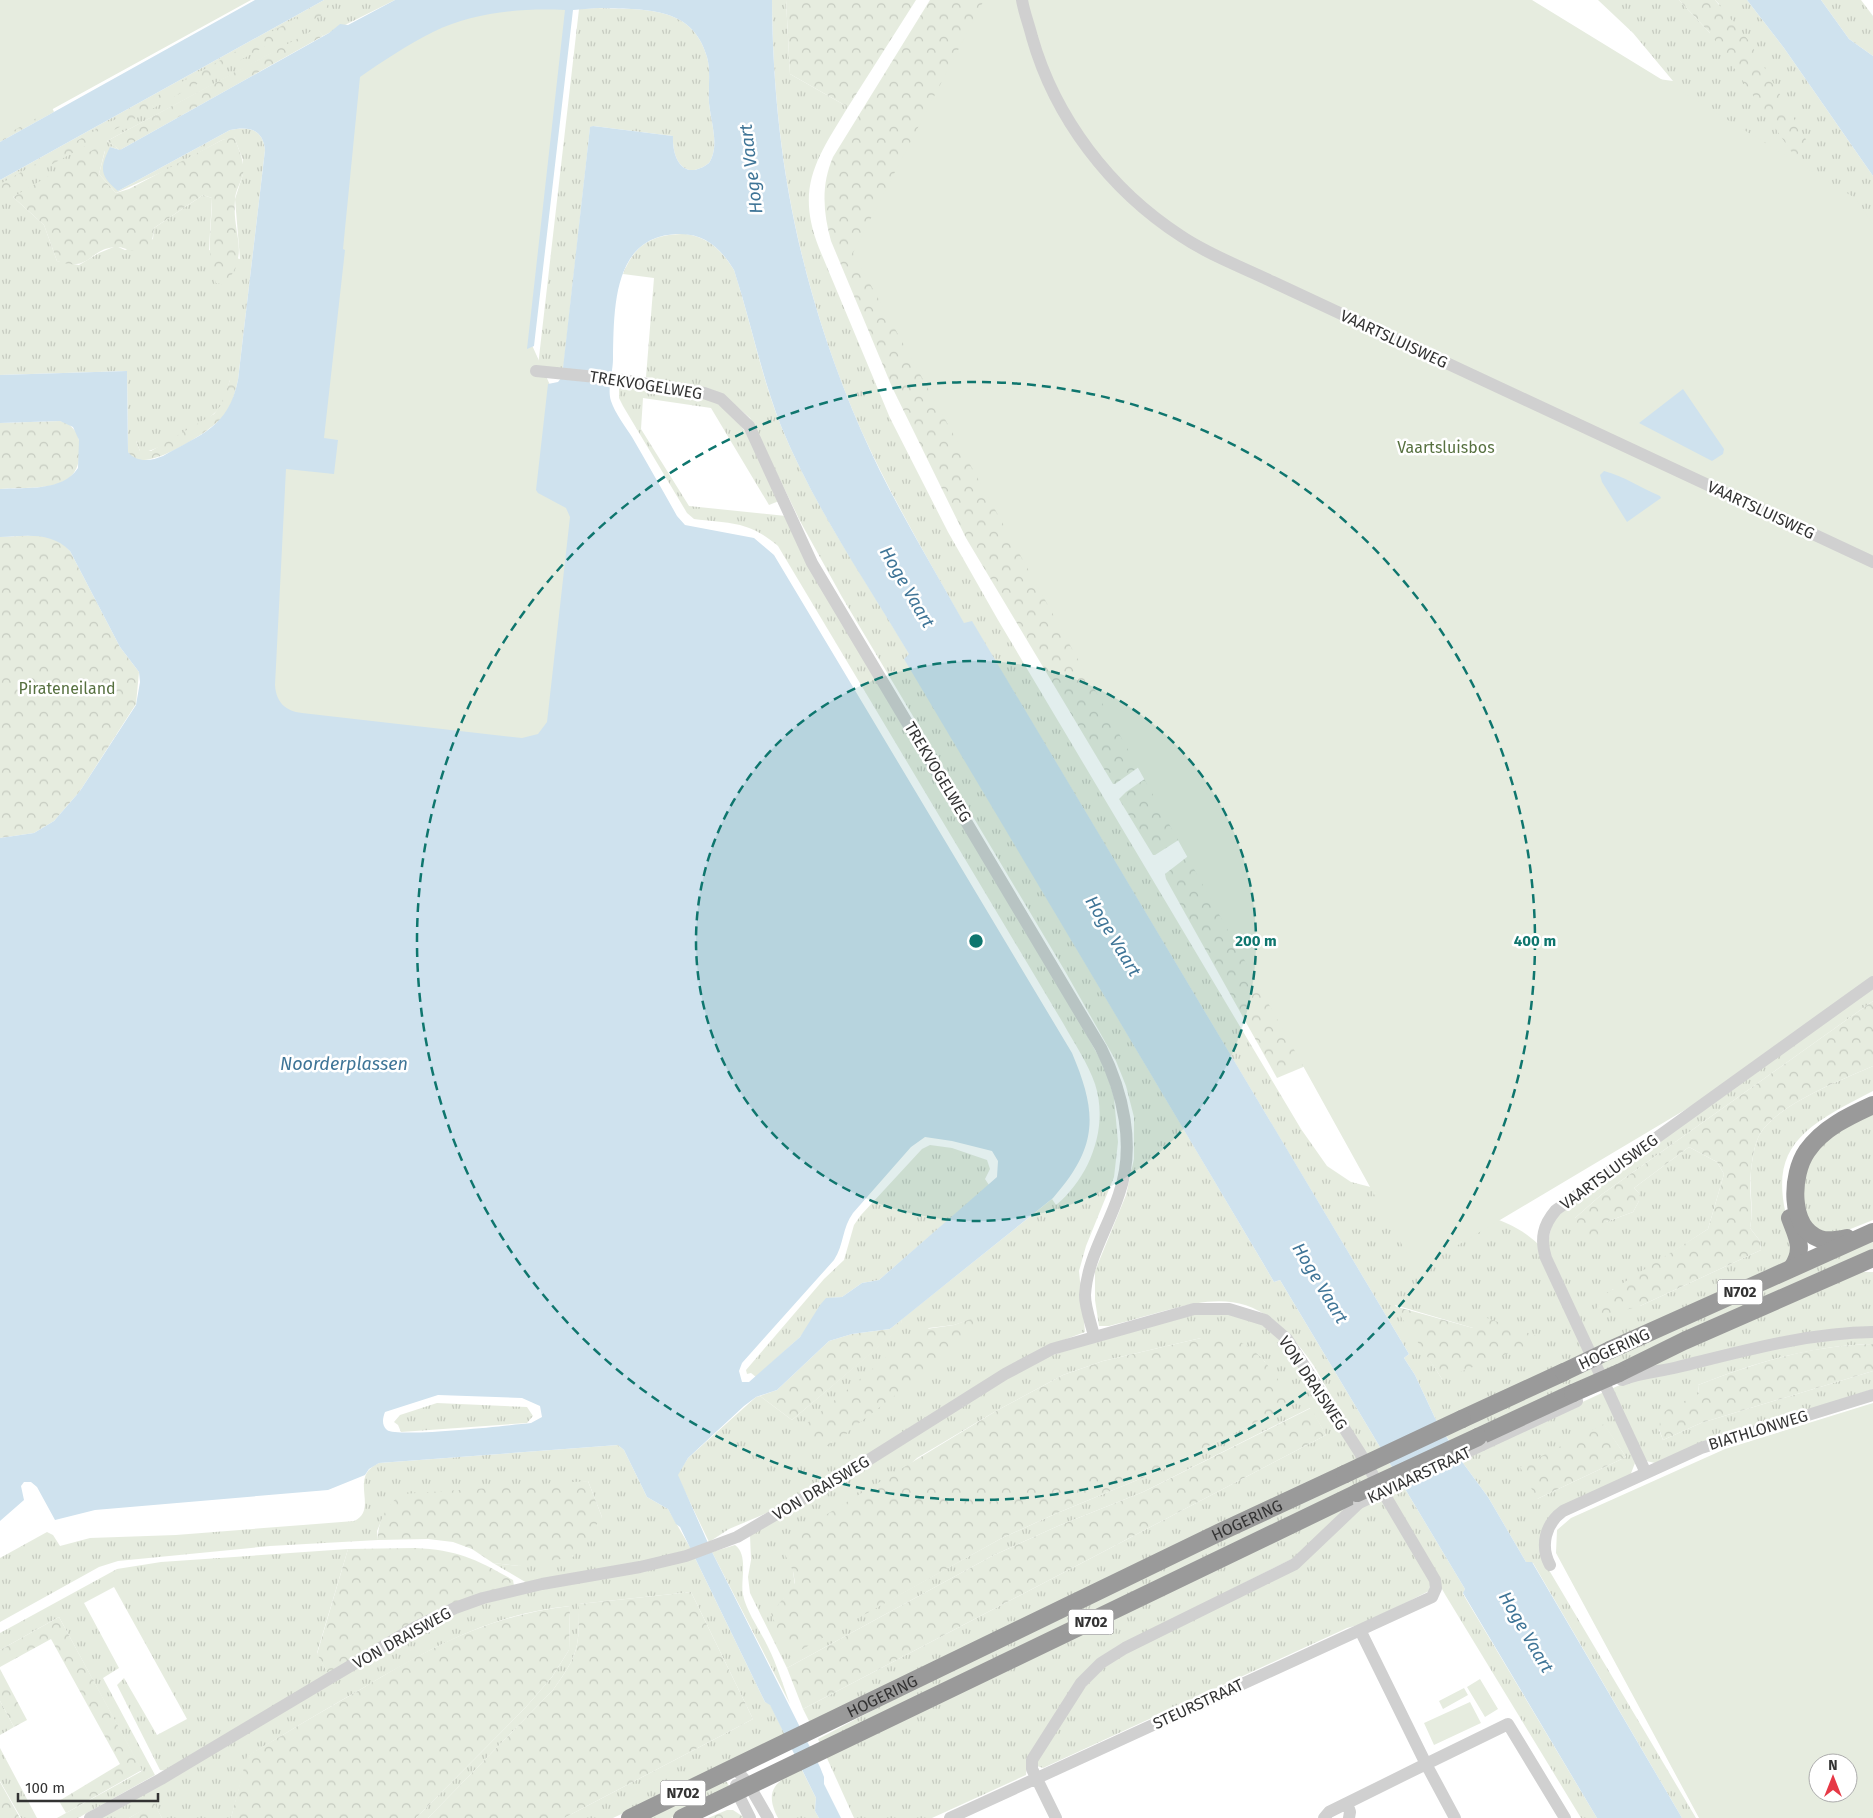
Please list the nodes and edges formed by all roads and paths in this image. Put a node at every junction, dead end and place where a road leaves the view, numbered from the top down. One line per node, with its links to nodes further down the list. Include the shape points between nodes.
1 (1022, 0): 3 (street, VAARTSLUISWEG, via 1038,57 1064,114 1112,179 1140,206 1182,237)
2 (536, 371): 13 (street, TREKVOGELWEG, via 704,393 721,399 749,426 812,563 1113,1071 1126,1130 1126,1162 1120,1193 1088,1270 1085,1297)
3 (1873, 562)
4 (1873, 982): 16 (street, VAARTSLUISWEG, via 1556,1210 1546,1222 1542,1237 1546,1258)
5 (1873, 1094): 9 (highway, via 1824,1120 1794,1153 1785,1190 1786,1207 1800,1245)
6 (1873, 1105): 7 (highway, via 1841,1121 1814,1142 1799,1167 1795,1190 1801,1218 1808,1232 1818,1238 1830,1241)
7 (1871, 1233): 9 (highway, HOGERING / N702)
8 (1873, 1258): 11 (highway, N702)
9 (1792, 1268): 22 (highway, HOGERING / N702, bridge, via 1205,1539)
10 (1873, 1269): 11 (highway)
11 (1842, 1272): 14 (highway, HOGERING / N702, via 1684,1341)
12 (1873, 1332): 14 (street, via 1813,1336 1676,1368)
13 (1094, 1336): 19 (street, VON DRAISWEG, via 1194,1309 1229,1309 1265,1320 1287,1339 1317,1384 1430,1572); 26 (street, VON DRAISWEG, via 1052,1349 1005,1374 753,1529 716,1545 640,1568 483,1598 436,1616)
14 (1621, 1377): 17 (highway, HOGERING / N702, bridge)
15 (1873, 1394): 16 (street, BIATHLONWEG, via 1710,1444)
16 (1646, 1473): 18 (street, BIATHLONWEG, via 1558,1515 1549,1526 1545,1541)
17 (1358, 1498): 23 (street, KAVIAARSTRAAT, via 1295,1564 1101,1662 1081,1683 1035,1751 1032,1760); 24 (highway, HOGERING / N702)
18 (1550, 1565)
19 (1436, 1588): 20 (street, STEURSTRAAT, via 1432,1597)
20 (1360, 1630): 21 (street); 23 (street, STEURSTRAAT)
21 (1426, 1764): 25 (street); 35 (street); 36 (street, via 1508,1724)
22 (736, 1768): 24 (street); 27 (highway, HOGERING / N702)
23 (1036, 1778): 31 (street, STEURSTRAAT); 32 (street)
24 (743, 1788): 28 (highway, HOGERING / N702); 29 (street); 30 (street)
25 (1347, 1803): 33 (street); 34 (street)
26 (90, 1818)
27 (630, 1818)
28 (682, 1818)
29 (750, 1818)
30 (768, 1818)
31 (950, 1818)
32 (1056, 1818)
33 (1324, 1818)
34 (1349, 1818)
35 (1454, 1818)
36 (1565, 1818)

